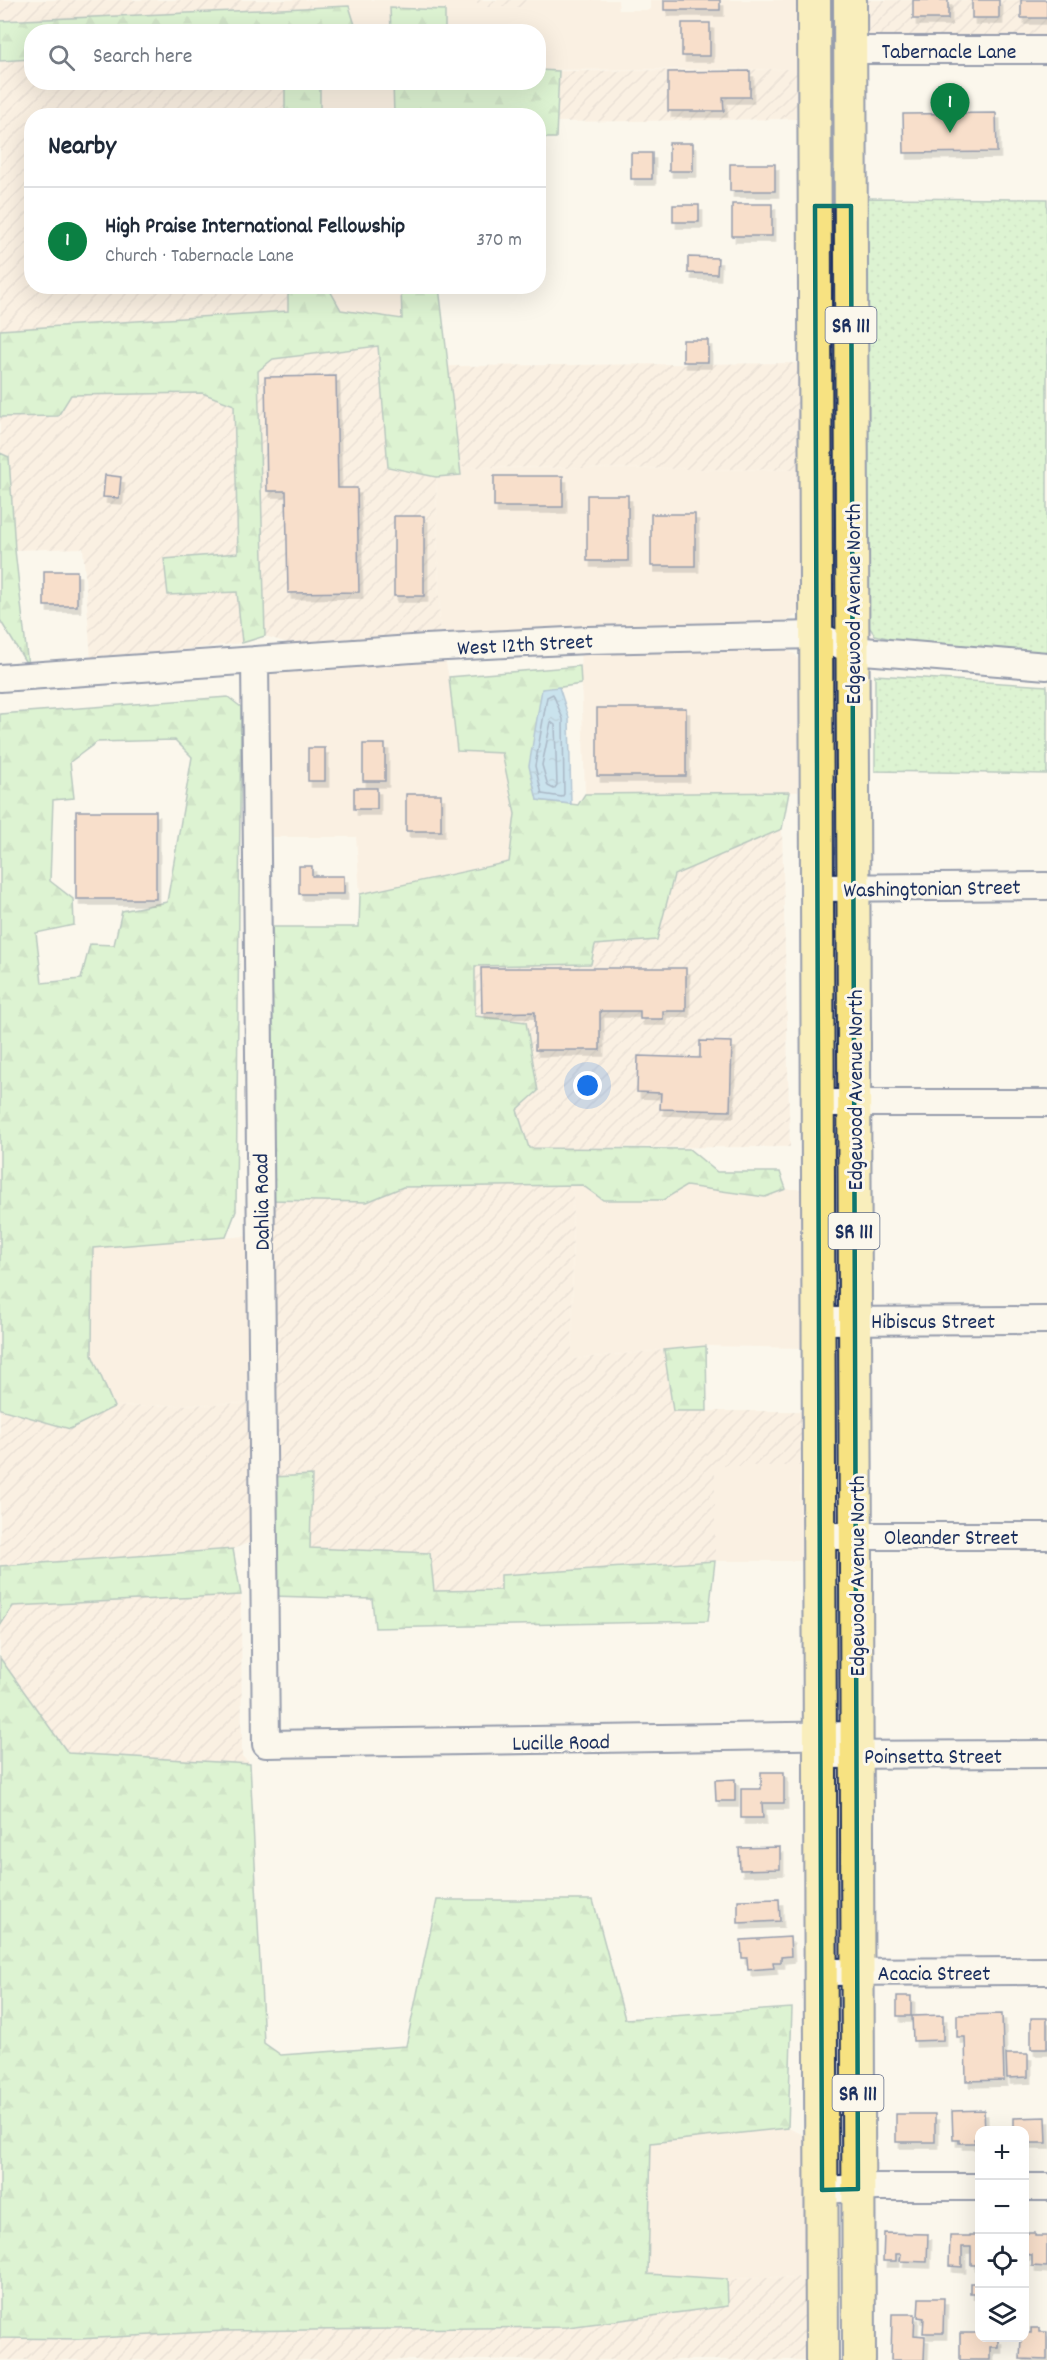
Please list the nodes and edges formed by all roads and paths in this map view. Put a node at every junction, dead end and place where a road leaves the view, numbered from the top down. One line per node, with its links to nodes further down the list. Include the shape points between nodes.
1 (814, 0): 5 (main road, Edgewood Avenue North / SR 111)
2 (850, 0): 3 (main road, Edgewood Avenue North / SR 111)
3 (850, 50): 4 (street, Tabernacle Lane); 6 (main road, Edgewood Avenue North / SR 111)
4 (1047, 50)
5 (815, 206): 6 (street); 7 (main road, Edgewood Avenue North / SR 111)
6 (851, 206): 8 (main road, Edgewood Avenue North / SR 111)
7 (816, 635): 8 (street, West 12th Street); 9 (street, West 12th Street, via 588,640); 14 (main road, Edgewood Avenue North / SR 111)
8 (852, 650): 10 (street, West 12th Street); 13 (main road, Edgewood Avenue North / SR 111)
9 (255, 660): 11 (street, West 12th Street); 24 (street, Dahlia Road)
10 (1047, 666)
11 (0, 678)
12 (1047, 886): 13 (street, Washingtonian Street)
13 (853, 887): 14 (street, Washingtonian Street); 16 (main road, Edgewood Avenue North / SR 111)
14 (816, 888): 15 (main road, Edgewood Avenue North / SR 111)
15 (817, 1103): 16 (street); 19 (main road, Edgewood Avenue North / SR 111)
16 (854, 1103): 17 (street); 20 (main road, Edgewood Avenue North / SR 111)
17 (1047, 1103)
18 (1047, 1320): 20 (street, Hibiscus Street)
19 (818, 1321): 20 (street, Hibiscus Street); 21 (main road, Edgewood Avenue North / SR 111)
20 (854, 1321): 22 (main road, Edgewood Avenue North / SR 111)
21 (819, 1536): 22 (street, Oleander Street); 25 (main road, Edgewood Avenue North / SR 111)
22 (855, 1536): 23 (street, Oleander Street); 26 (main road, Edgewood Avenue North / SR 111)
23 (1047, 1536)
24 (266, 1744): 25 (street, Lucille Road)
25 (820, 1745): 26 (street, Lucille Road); 28 (main road, Edgewood Avenue North / SR 111)
26 (856, 1745): 27 (street, Poinsetta Street); 30 (main road, Edgewood Avenue North / SR 111)
27 (1047, 1754)
28 (821, 1971): 30 (street, Acacia Street); 35 (main road, Edgewood Avenue North / SR 111)
29 (1047, 1971): 30 (street, Acacia Street)
30 (857, 1972): 34 (main road, Edgewood Avenue North / SR 111)
31 (975, 2187): 34 (street)
32 (1029, 2187): 33 (street)
33 (1047, 2187)
34 (858, 2189): 35 (street); 37 (main road, Edgewood Avenue North / SR 111)
35 (822, 2190): 36 (main road, Edgewood Avenue North / SR 111)
36 (822, 2360)
37 (859, 2360)

